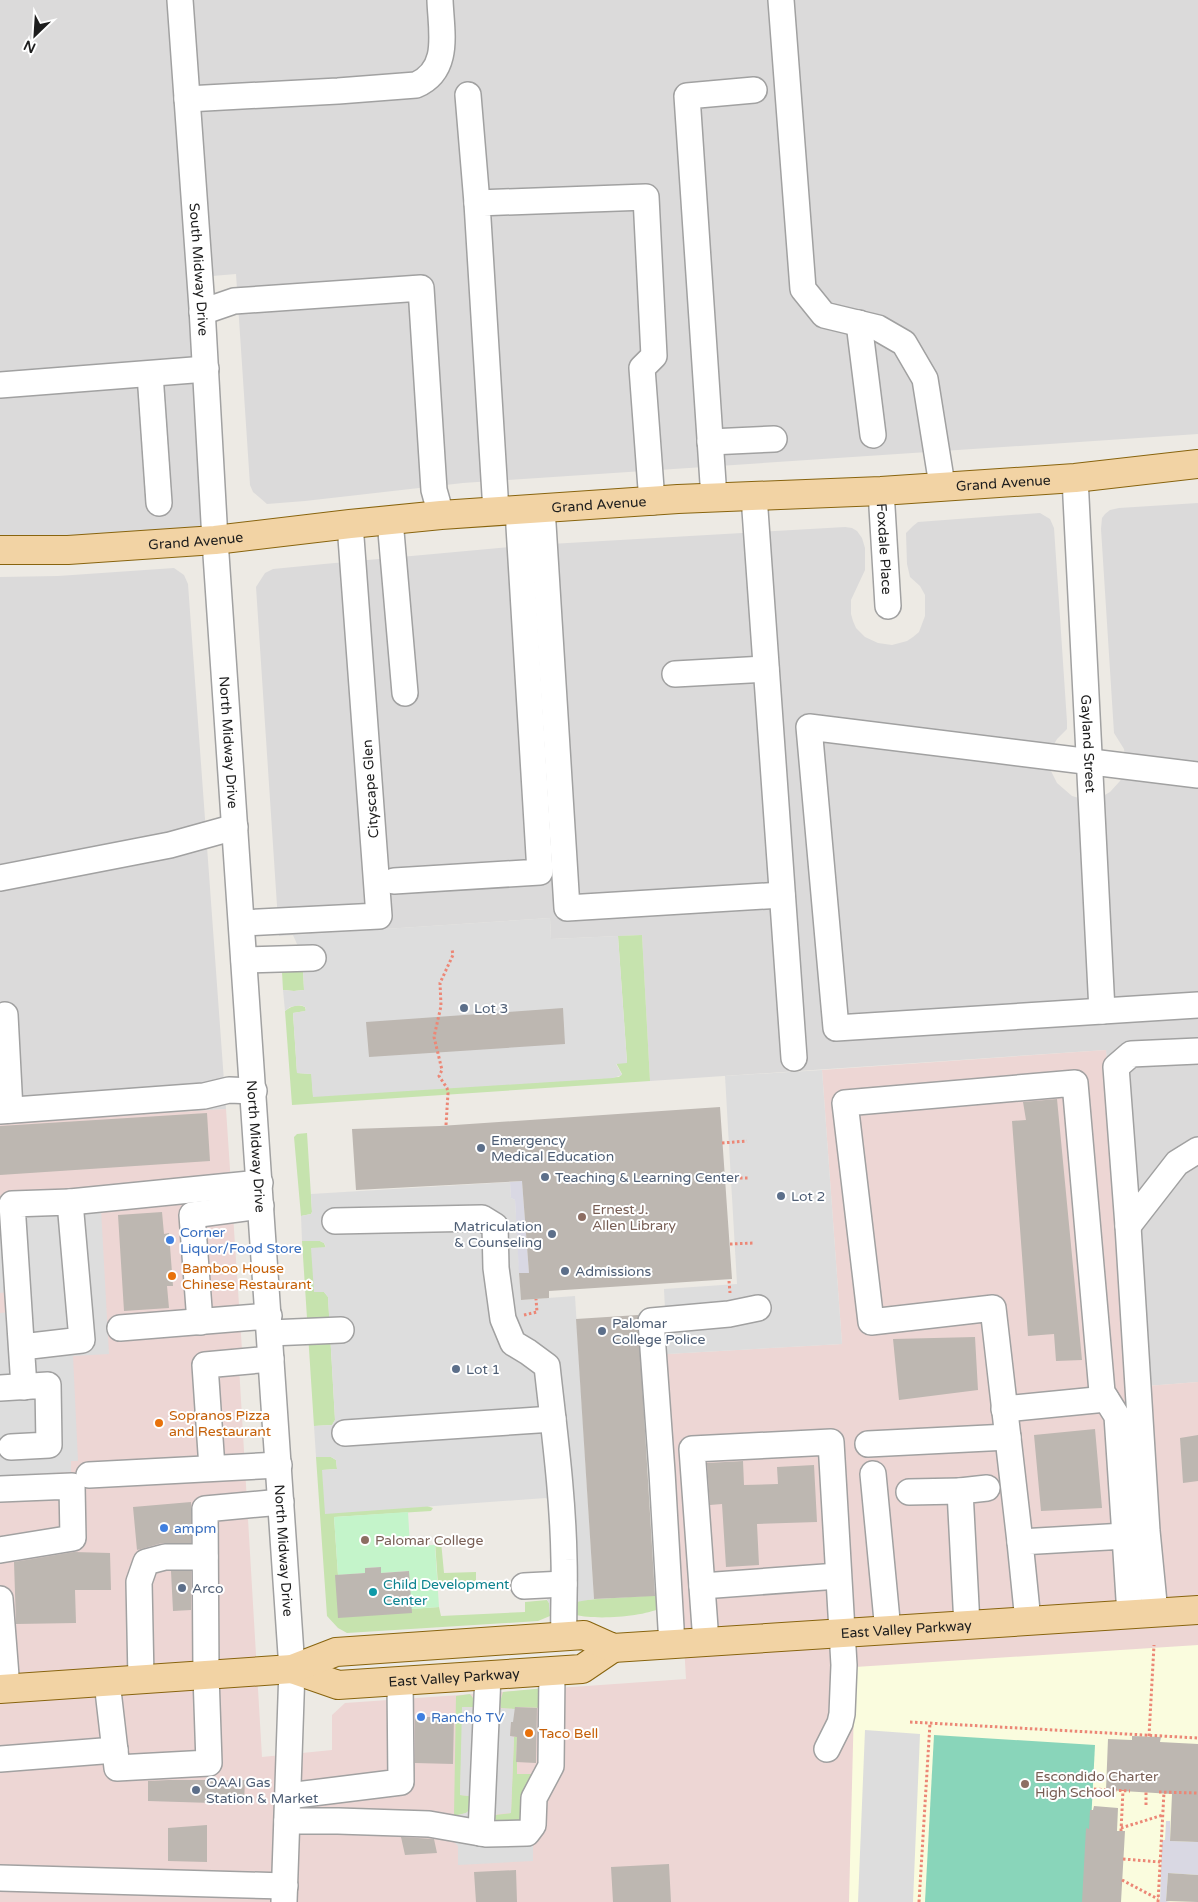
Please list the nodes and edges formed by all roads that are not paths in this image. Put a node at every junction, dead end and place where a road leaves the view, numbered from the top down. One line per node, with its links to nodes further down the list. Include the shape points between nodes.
1 (180, 0): 6 (street, South Midway Drive)
2 (440, 0): 6 (street, via 442,56 426,81 416,85)
3 (781, 0): 9 (street, via 803,289 824,315)
4 (754, 90): 15 (street, via 687,96)
5 (468, 95): 7 (street)
6 (187, 99): 8 (street, South Midway Drive)
7 (477, 204): 22 (street, via 646,197 654,356 642,368); 24 (street)
8 (202, 312): 10 (street, South Midway Drive); 25 (street, via 234,301 421,288 434,490)
9 (859, 323): 13 (street); 18 (street, via 878,328 904,343 925,379)
10 (206, 369): 11 (street); 28 (street, South Midway Drive)
11 (150, 374): 12 (street); 23 (street)
12 (0, 385)
13 (873, 435)
14 (774, 439): 15 (street)
15 (710, 442): 21 (street)
16 (1198, 464): 17 (main road, Grand Avenue)
17 (1075, 478): 18 (main road, Grand Avenue); 34 (street, Gayland Street)
18 (942, 485): 19 (main road, Grand Avenue)
19 (881, 490): 20 (main road, Grand Avenue); 30 (street, Foxdale Place)
20 (754, 496): 21 (main road, Grand Avenue); 31 (street)
21 (714, 498): 22 (main road, Grand Avenue)
22 (652, 502): 24 (main road, Grand Avenue)
23 (159, 504)
24 (519, 510): 25 (main road, Grand Avenue); 38 (street, via 540,872); 39 (street, via 566,908)
25 (441, 515): 26 (main road, Grand Avenue)
26 (390, 520): 27 (main road, Grand Avenue); 33 (street)
27 (350, 524): 28 (main road, Grand Avenue); 40 (street, Cityscape Glen, via 379,916)
28 (215, 540): 29 (main road, Grand Avenue, via 68,550); 36 (street, North Midway Drive)
29 (0, 550)
30 (888, 606)
31 (766, 669): 32 (street); 39 (street)
32 (675, 674)
33 (405, 693)
34 (1088, 761): 35 (street); 44 (street, Gayland Street); 44 (street, via 809,727 836,1028)
35 (1198, 775)
36 (235, 827): 37 (street, via 170,845); 40 (street, North Midway Drive)
37 (0, 878)
38 (394, 881)
39 (782, 895): 47 (street)
40 (242, 923): 42 (street, North Midway Drive)
41 (313, 958): 42 (street)
42 (244, 960): 48 (street, North Midway Drive)
43 (1198, 1005): 44 (street)
44 (1102, 1011)
45 (5, 1016): 49 (street)
46 (1198, 1051): 54 (street, via 1131,1054 1116,1067)
47 (794, 1058)
48 (254, 1091): 49 (street, via 229,1090 204,1096); 51 (street, North Midway Drive)
49 (5, 1110)
50 (1198, 1150): 54 (street, via 1177,1164)
51 (260, 1195): 52 (street); 56 (street, via 192,1215); 57 (street, North Midway Drive)
52 (70, 1202): 60 (street, via 82,1340); 60 (street, via 12,1204)
53 (335, 1221): 65 (street, via 482,1218 494,1226 503,1319 513,1343 547,1366)
54 (1128, 1226): 89 (street, via 1147,1531)
55 (758, 1308): 96 (street, via 651,1321)
56 (200, 1322): 57 (street); 58 (street)
57 (269, 1325): 59 (street); 61 (street, North Midway Drive)
58 (120, 1328)
59 (341, 1330)
60 (22, 1347): 62 (street)
61 (271, 1359): 70 (street, North Midway Drive); 71 (street, via 205,1365)
62 (12, 1387): 69 (street, via 48,1385 49,1445)
63 (1106, 1399): 64 (street); 64 (street, via 1102,1392 1075,1084 845,1103 870,1322 993,1308); 79 (street, via 1117,1416)
64 (1004, 1409): 67 (street)
65 (553, 1420): 66 (street); 84 (street)
66 (346, 1433)
67 (1008, 1437): 68 (street); 80 (street)
68 (868, 1444)
69 (10, 1447)
70 (278, 1465): 71 (street); 78 (street, North Midway Drive)
71 (212, 1468): 73 (street)
72 (873, 1474): 92 (street)
73 (89, 1475)
74 (987, 1488): 76 (street)
75 (0, 1490): 81 (street, via 72,1486 73,1538)
76 (960, 1491): 77 (street); 91 (street)
77 (909, 1492)
78 (281, 1502): 82 (street, via 205,1509); 98 (street, North Midway Drive)
79 (1125, 1536): 80 (street); 89 (street)
80 (1020, 1542): 90 (street)
81 (0, 1550)
82 (205, 1557): 100 (street); 102 (street, via 146,1562 139,1582)
83 (838, 1576): 86 (street); 86 (street, via 831,1442 692,1449); 93 (street)
84 (564, 1584): 85 (street); 94 (street)
85 (524, 1586)
86 (702, 1586): 95 (street)
87 (0, 1599): 105 (street)
88 (1198, 1610): 89 (main road, East Valley Parkway)
89 (1142, 1614): 90 (main road, East Valley Parkway)
90 (1028, 1621): 91 (main road, East Valley Parkway)
91 (967, 1625): 92 (main road, East Valley Parkway)
92 (888, 1631): 93 (main road, East Valley Parkway)
93 (843, 1633): 95 (main road, East Valley Parkway); 106 (street, via 842,1714)
94 (564, 1636): 97 (main road, East Valley Parkway, via 584,1635); 98 (main road, East Valley Parkway, via 336,1652)
95 (706, 1642): 96 (main road, East Valley Parkway)
96 (672, 1645): 97 (main road, East Valley Parkway)
97 (613, 1648): 99 (main road, East Valley Parkway, via 582,1669)
98 (292, 1669): 100 (main road, East Valley Parkway); 103 (main road, East Valley Parkway, via 338,1685); 109 (street, North Midway Drive)
99 (552, 1671): 101 (main road, East Valley Parkway); 111 (street, via 551,1766 534,1798 533,1825 527,1833)
100 (206, 1675): 102 (main road, East Valley Parkway); 107 (street, via 209,1763 117,1768)
101 (488, 1675): 103 (main road, East Valley Parkway); 111 (street)
102 (141, 1680): 104 (main road, East Valley Parkway)
103 (400, 1681): 109 (street, via 401,1782)
104 (107, 1682): 105 (main road, East Valley Parkway); 107 (street)
105 (4, 1689)
106 (827, 1749)
107 (115, 1750): 108 (street)
108 (0, 1759)
109 (288, 1796): 110 (street, North Midway Drive)
110 (287, 1821): 111 (street, via 429,1824); 114 (street, North Midway Drive)
111 (481, 1833)
112 (0, 1878): 113 (street)
113 (225, 1893): 114 (street)
114 (284, 1894)

